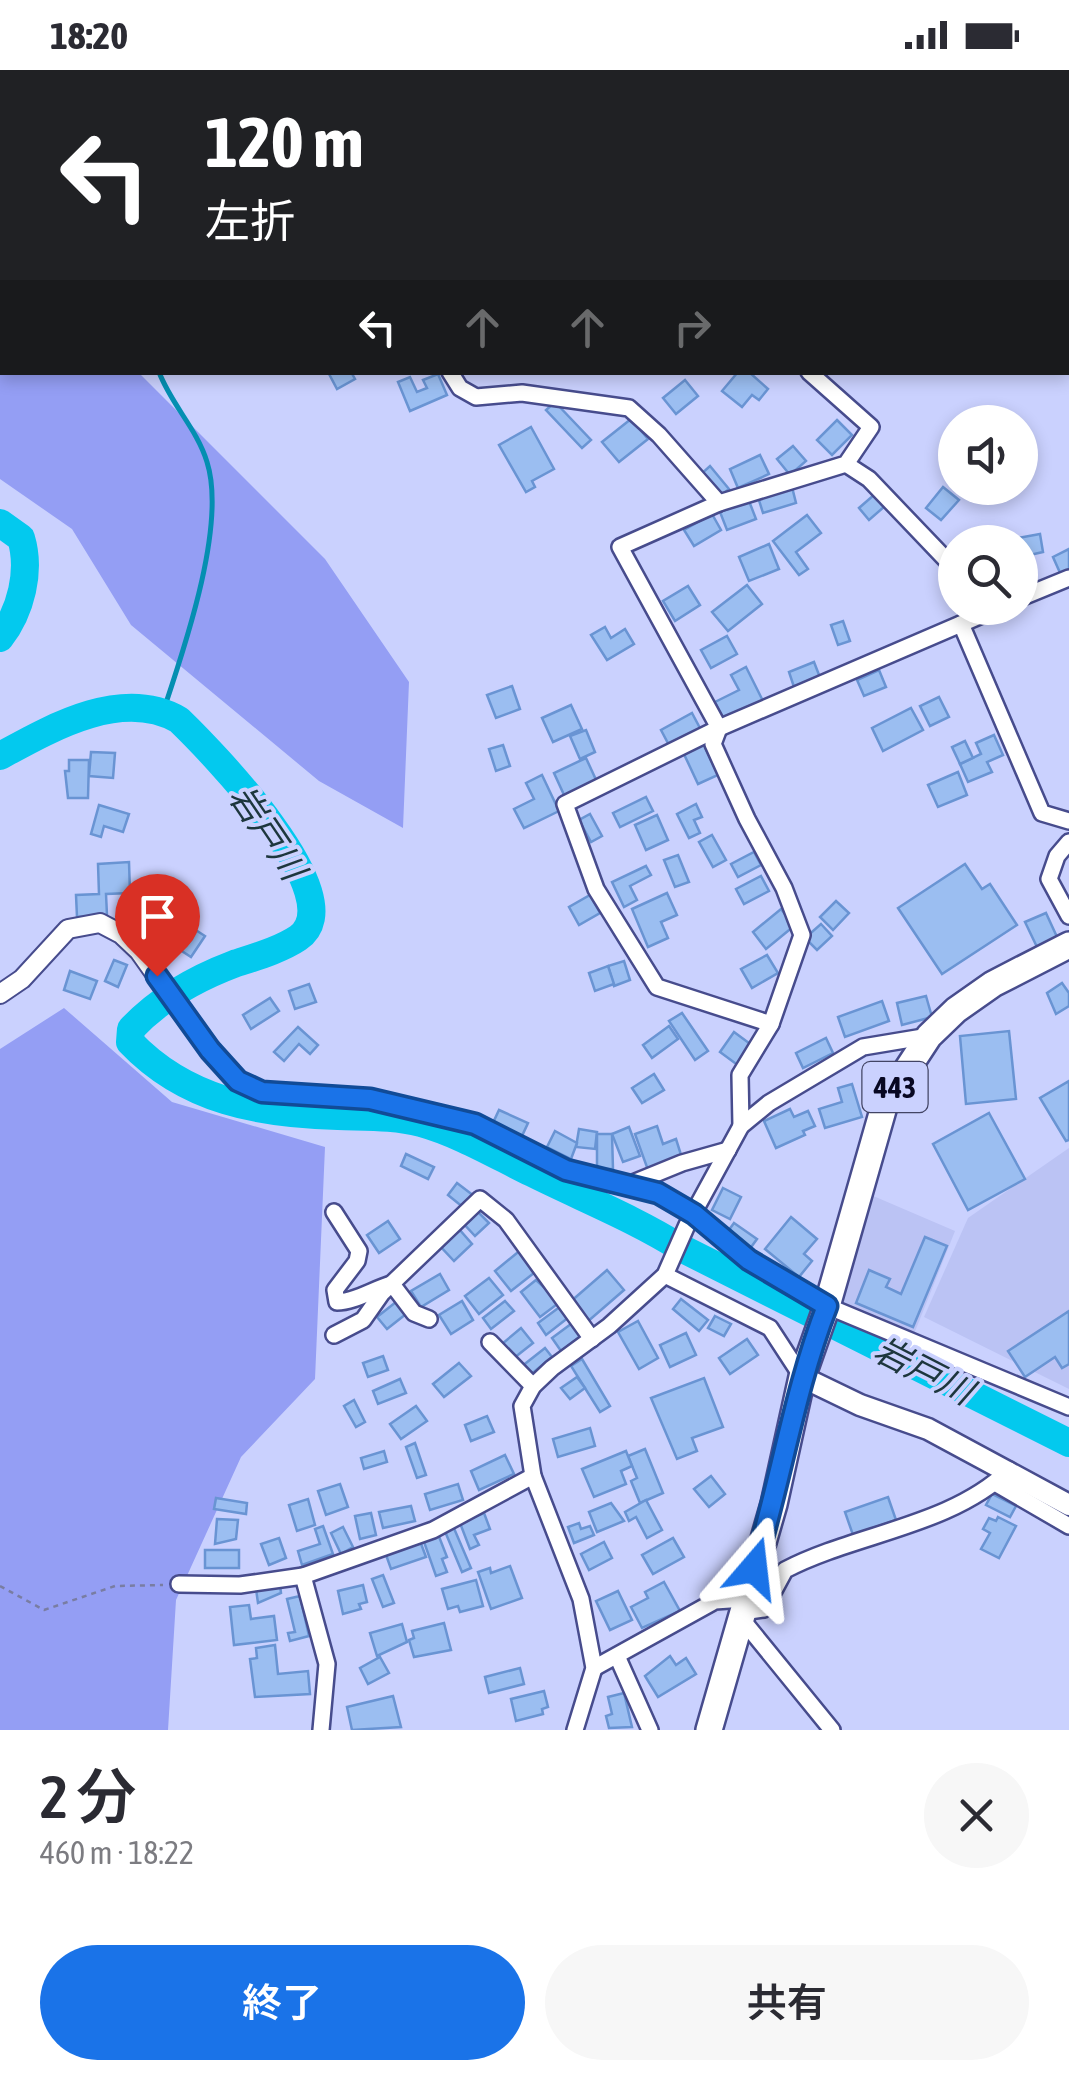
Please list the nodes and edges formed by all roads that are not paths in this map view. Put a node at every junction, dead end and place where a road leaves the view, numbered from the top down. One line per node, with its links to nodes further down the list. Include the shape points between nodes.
1 (452, 375): 4 (street, via 476,397 522,393 629,408)
2 (812, 375): 3 (street, via 870,427)
3 (846, 464): 4 (street); 5 (street, via 869,478)
4 (720, 503): 10 (street, via 620,547)
5 (938, 551)
6 (1069, 578): 7 (street)
7 (1038, 591)
8 (959, 625): 10 (street)
9 (961, 625): 11 (street, via 1042,813)
10 (719, 728): 16 (street, via 713,744 802,935); 16 (street, via 565,804 596,889 657,987)
11 (1069, 821)
12 (1069, 842): 13 (street, via 1056,856 1050,879)
13 (1069, 916)
14 (1069, 945): 17 (highway, 443, via 993,984)
15 (0, 994): 20 (street, via 68,928 100,924 139,952 238,1081 262,1092 330,1094 475,1124 566,1170)
16 (772, 1024): 18 (street, via 740,1075)
17 (929, 1036): 18 (street, via 863,1047); 25 (highway, 443, via 886,1104)
18 (741, 1126): 19 (street)
19 (728, 1150): 20 (street); 22 (street)
20 (628, 1185): 22 (street, via 658,1193)
21 (334, 1212): 24 (street, via 359,1251 335,1290 337,1302)
22 (691, 1220): 23 (street); 25 (street)
23 (665, 1275): 28 (street); 30 (street, via 770,1328)
24 (392, 1284): 26 (street, via 414,1313); 27 (street, via 363,1320); 28 (street, via 480,1198 506,1220)
25 (827, 1306): 30 (highway, 443); 32 (street)
26 (430, 1319)
27 (334, 1335)
28 (592, 1339): 31 (street)
29 (490, 1342): 31 (street)
30 (805, 1368): 34 (main road, via 860,1405 928,1428); 39 (highway, 443)
31 (533, 1386): 33 (street, via 522,1406)
32 (1069, 1407)
33 (533, 1476): 37 (street, via 433,1530); 41 (street, via 581,1599)
34 (1002, 1477): 35 (main road); 36 (street); 39 (street, via 928,1516 796,1564 785,1570 764,1608)
35 (1069, 1505)
36 (1069, 1526)
37 (303, 1576): 38 (street); 42 (street, via 327,1664)
38 (179, 1584)
39 (742, 1610): 40 (street, via 715,1601); 45 (highway, 443); 46 (street)
40 (617, 1656): 41 (street); 44 (street)
41 (594, 1668): 43 (street)
42 (321, 1730)
43 (575, 1730)
44 (650, 1730)
45 (709, 1730)
46 (832, 1730)

